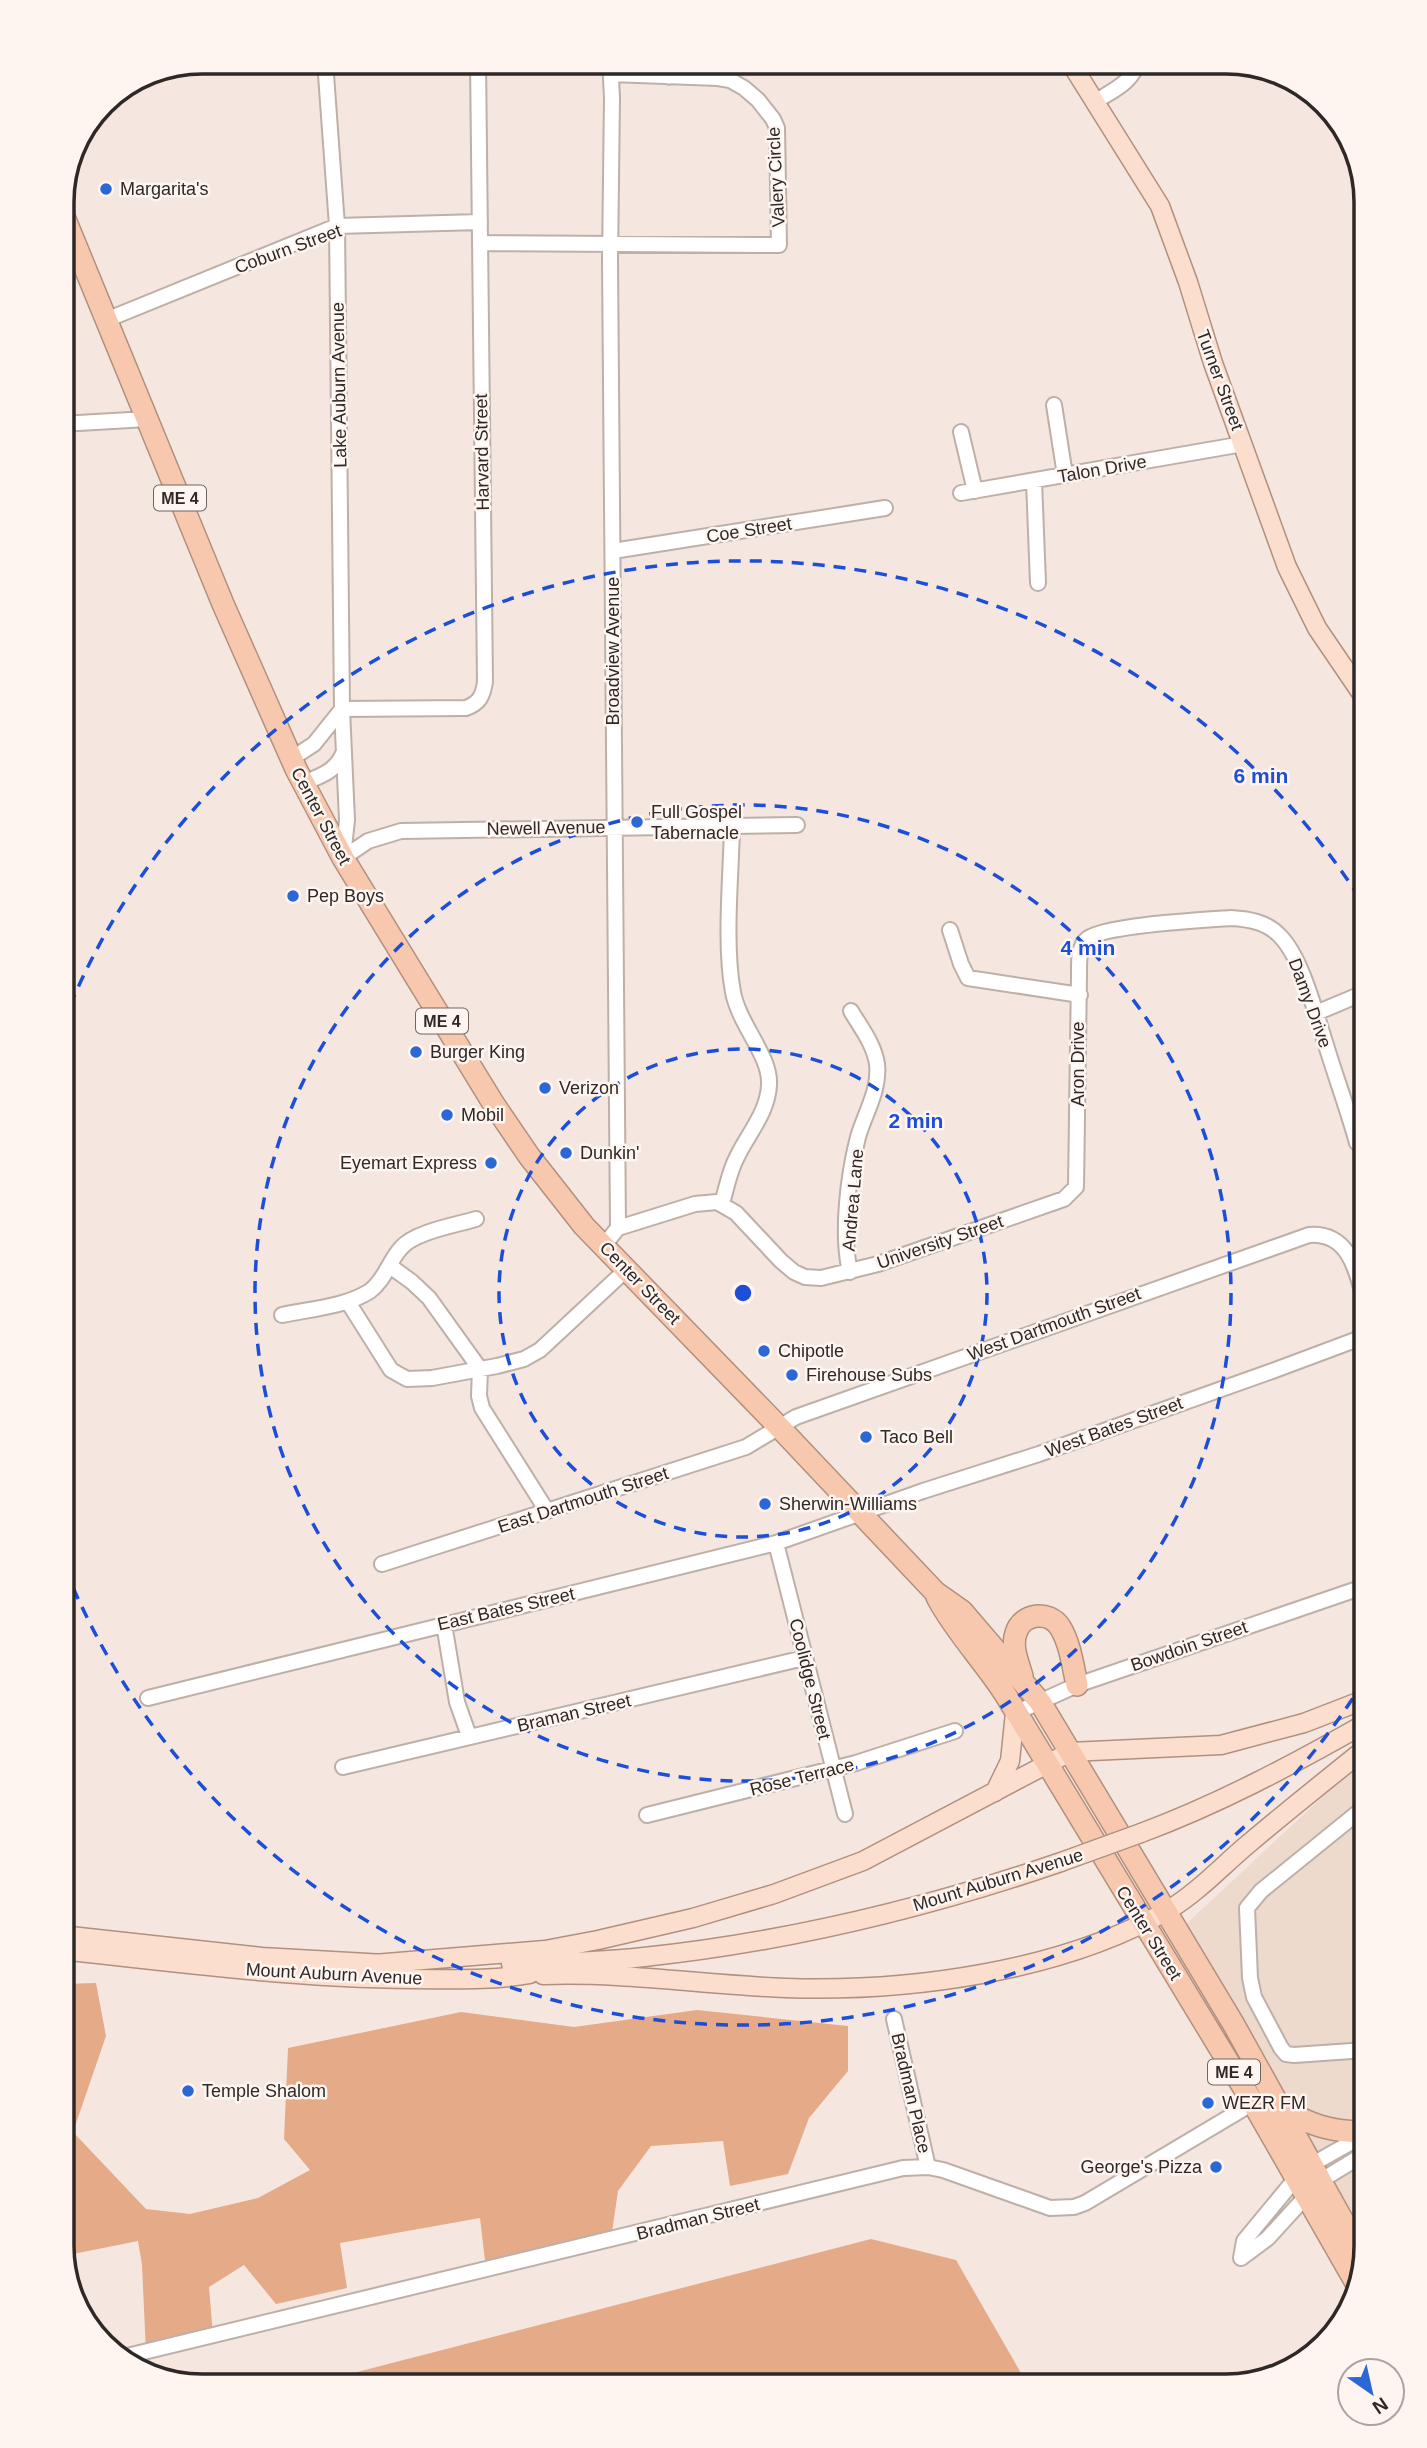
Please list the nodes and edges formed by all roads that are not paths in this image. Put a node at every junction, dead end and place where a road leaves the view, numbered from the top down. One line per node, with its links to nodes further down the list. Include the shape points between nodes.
1 (326, 74): 10 (street, Lake Auburn Avenue)
2 (478, 74): 9 (street, Harvard Street)
3 (611, 74): 13 (street, Broadview Avenue)
4 (650, 74): 7 (street, Valery Circle)
5 (1078, 74): 8 (main road, Turner Street)
6 (1132, 74): 8 (street)
7 (669, 77): 13 (street, Valery Circle, via 730,80 758,100 773,119 777,128 779,245)
8 (1095, 102): 19 (main road, Turner Street, via 1160,206)
9 (480, 222): 10 (street, Coburn Street); 12 (street, Harvard Street)
10 (337, 226): 14 (street, Coburn Street); 26 (street, Lake Auburn Avenue)
11 (74, 241): 14 (highway, Center Street / ME 4)
12 (480, 243): 13 (street); 26 (street, Harvard Street, via 483,693 466,709)
13 (610, 244): 23 (street, Broadview Avenue)
14 (106, 320): 16 (highway, Center Street / ME 4)
15 (1054, 405): 20 (street)
16 (147, 419): 17 (street); 28 (highway, Center Street / ME 4)
17 (74, 423)
18 (961, 432): 21 (street, Talon Drive, via 968,492)
19 (1243, 444): 20 (street, Talon Drive); 25 (main road, Turner Street, via 1302,598)
20 (1065, 475): 21 (street, Talon Drive)
21 (1034, 481): 24 (street)
22 (885, 508): 23 (street, Coe Street)
23 (612, 551): 32 (street, Broadview Avenue)
24 (1038, 583)
25 (1354, 683)
26 (342, 709): 27 (street, Lake Auburn Avenue); 28 (street, via 314,744)
27 (344, 750): 29 (street, via 335,767); 33 (street, Lake Auburn Avenue, via 347,820)
28 (291, 759): 29 (highway, Center Street / ME 4)
29 (303, 783): 33 (highway, Center Street / ME 4)
30 (797, 825): 31 (street, Newell Avenue)
31 (732, 827): 32 (street, Newell Avenue); 42 (street, via 732,990 740,1016 768,1067 770,1084)
32 (615, 828): 33 (street, Newell Avenue, via 401,831 368,841); 44 (street, Broadview Avenue)
33 (343, 858): 45 (highway, Center Street / ME 4, via 499,1113 584,1226)
34 (950, 930): 36 (street, via 968,978)
35 (1087, 939): 36 (street, Aron Drive, via 1080,961); 39 (street, Damy Drive, via 1176,922 1246,918 1262,923 1282,938 1292,953)
36 (1080, 995): 41 (street, Aron Drive)
37 (1354, 997): 39 (street)
38 (851, 1011): 49 (street, Andrea Lane, via 873,1049 878,1080 853,1159 847,1237)
39 (1316, 1013): 40 (street, Damy Drive)
40 (1354, 1133)
41 (1074, 1190): 49 (street, University Street, via 1057,1202)
42 (722, 1203): 44 (street, via 695,1204); 49 (street, University Street, via 802,1276 821,1278)
43 (476, 1219): 46 (street, via 418,1236 402,1246)
44 (618, 1228): 45 (street)
45 (604, 1245): 48 (highway, Center Street / ME 4)
46 (390, 1266): 50 (street, via 378,1284); 53 (street, via 429,1298)
47 (1354, 1268): 54 (street, West Dartmouth Street, via 1346,1250 1331,1237 1309,1235 796,1417)
48 (627, 1269): 53 (street, via 540,1350 524,1359); 54 (highway, Center Street / ME 4)
49 (850, 1272)
50 (348, 1302): 51 (street); 53 (street, via 391,1370 407,1379)
51 (282, 1315)
52 (1354, 1340): 56 (street, West Bates Street)
53 (480, 1369): 55 (street, via 482,1408)
54 (780, 1428): 55 (street, East Dartmouth Street, via 747,1447); 56 (highway, Center Street / ME 4)
55 (547, 1511): 58 (street, East Dartmouth Street)
56 (862, 1513): 57 (street, East Bates Street); 60 (highway, Center Street / ME 4)
57 (776, 1543): 61 (street, East Bates Street); 62 (street, Coolidge Street)
58 (382, 1564)
59 (1354, 1590): 64 (street, Bowdoin Street)
60 (935, 1592): 63 (highway, Center Street / ME 4, via 962,1611); 68 (highway, Center Street / ME 4)
61 (444, 1624): 65 (street, East Bates Street); 71 (street, via 457,1702)
62 (804, 1657): 71 (street, Braman Street); 76 (street, Coolidge Street)
63 (1024, 1681): 64 (highway, via 1014,1644 1016,1633 1027,1618 1037,1615 1060,1627); 66 (highway, Center Street / ME 4)
64 (1077, 1685): 66 (street, Bowdoin Street)
65 (148, 1698)
66 (1040, 1702): 68 (street, Bowdoin Street); 72 (highway, Center Street / ME 4)
67 (1354, 1704): 72 (main road, via 1304,1723 1221,1745)
68 (1015, 1713): 74 (highway, Center Street / ME 4); 77 (main road, via 1013,1749)
69 (1354, 1730): 87 (main road, Mount Auburn Avenue, bridge, via 1241,1789 1141,1833 932,1903 811,1930)
70 (956, 1731): 76 (street, Rose Terrace)
71 (469, 1736): 75 (street, Braman Street)
72 (1070, 1752): 74 (main road); 81 (highway, Center Street / ME 4)
73 (1354, 1758): 81 (main road)
74 (1046, 1766): 77 (main road); 82 (highway, Center Street / ME 4)
75 (343, 1767)
76 (833, 1769): 78 (street, Coolidge Street); 79 (street, Rose Terrace)
77 (995, 1791): 88 (main road, via 863,1861 693,1918 545,1950)
78 (845, 1814)
79 (647, 1815)
80 (1354, 1815): 91 (street, via 1247,1908 1254,1997 1281,2048 1294,2055)
81 (1167, 1910): 82 (main road); 93 (highway, Center Street / ME 4)
82 (1142, 1923): 84 (main road); 85 (highway, Center Street / ME 4)
83 (74, 1936): 88 (main road, Mount Auburn Avenue)
84 (1110, 1938): 85 (main road, via 1135,1937); 89 (main road, via 1022,1966 872,1987 782,1988 662,1978)
85 (1159, 1949): 92 (highway, Center Street / ME 4)
86 (74, 1952): 89 (main road, Mount Auburn Avenue, via 353,1978)
87 (606, 1960): 88 (main road, Mount Auburn Avenue, via 477,1966); 89 (main road, Mount Auburn Avenue)
88 (374, 1964)
89 (522, 1976)
90 (894, 2019): 97 (street, Bradman Place)
91 (1354, 2051)
92 (1253, 2103): 97 (street, Bradman Street, via 1074,2207 1050,2208); 98 (highway, Center Street / ME 4)
93 (1279, 2107): 94 (highway, via 1327,2130); 98 (highway, Center Street / ME 4)
94 (1354, 2132)
95 (1354, 2143): 98 (street)
96 (1354, 2159): 98 (street)
97 (928, 2167): 101 (street, Bradman Street, via 903,2168)
98 (1308, 2180): 98 (street, via 1244,2241 1241,2258 1268,2238); 99 (highway, Center Street / ME 4); 100 (highway, Center Street / ME 4)
99 (1354, 2244)
100 (1351, 2271)
101 (133, 2355)

